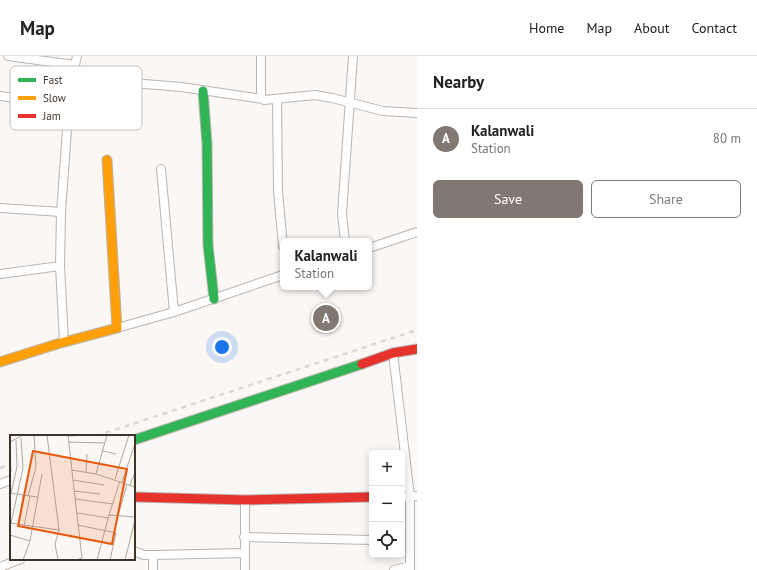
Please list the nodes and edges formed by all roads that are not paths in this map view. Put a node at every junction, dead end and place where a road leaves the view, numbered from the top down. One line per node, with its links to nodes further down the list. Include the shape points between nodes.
1 (8, 56): 5 (street)
2 (77, 56): 5 (street)
3 (260, 56): 10 (street)
4 (353, 56): 12 (street)
5 (75, 65)
6 (142, 84): 7 (street)
7 (203, 91): 10 (street); 26 (street, via 207,144 208,245)
8 (0, 96): 9 (street)
9 (10, 97)
10 (263, 99): 11 (street)
11 (277, 99): 12 (street, via 315,95); 20 (street, via 278,190)
12 (349, 102): 13 (street, via 383,111); 21 (street, via 342,214)
13 (417, 113)
14 (67, 130): 18 (street)
15 (107, 160): 28 (street)
16 (161, 169): 27 (street)
17 (0, 208): 18 (street)
18 (61, 212): 23 (street)
19 (417, 232): 22 (street)
20 (282, 238)
21 (345, 238)
22 (372, 247)
23 (60, 266): 24 (street); 29 (street)
24 (0, 274)
25 (280, 277): 26 (street)
26 (214, 299): 27 (street)
27 (174, 312): 28 (street)
28 (117, 328): 29 (street)
29 (64, 342): 32 (street)
30 (417, 349): 31 (street)
31 (393, 353): 33 (street); 37 (street)
32 (0, 362)
33 (135, 440)
34 (10, 480): 35 (street)
35 (0, 484)
36 (135, 497): 39 (street)
37 (410, 497): 42 (street)
38 (369, 498): 39 (street)
39 (245, 500): 40 (street)
40 (244, 538): 41 (street); 44 (street)
41 (369, 540)
42 (406, 541): 48 (street)
43 (135, 551): 45 (street)
44 (245, 553): 45 (street); 50 (street)
45 (153, 555): 49 (street)
46 (18, 560): 47 (street)
47 (0, 567)
48 (410, 568): 51 (street)
49 (153, 570)
50 (246, 570)
51 (394, 570)

